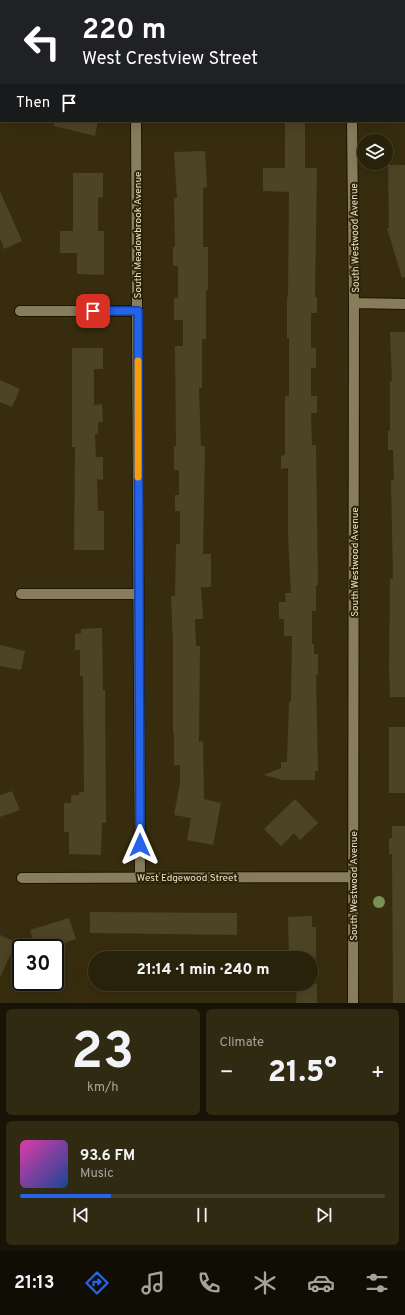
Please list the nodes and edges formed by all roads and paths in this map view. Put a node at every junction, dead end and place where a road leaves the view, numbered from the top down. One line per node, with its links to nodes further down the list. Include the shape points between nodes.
1 (136, 122): 6 (street, South Meadowbrook Avenue)
2 (352, 122): 3 (street, South Westwood Avenue)
3 (354, 303): 4 (street); 10 (street, South Westwood Avenue)
4 (405, 304)
5 (20, 311): 6 (street)
6 (138, 311): 8 (street, South Meadowbrook Avenue)
7 (21, 594): 8 (street)
8 (139, 594): 9 (street, South Meadowbrook Avenue)
9 (140, 877): 10 (street, West Edgewood Street); 11 (street, West Edgewood Street)
10 (353, 877): 12 (street, South Westwood Avenue)
11 (22, 878)
12 (353, 1003)

